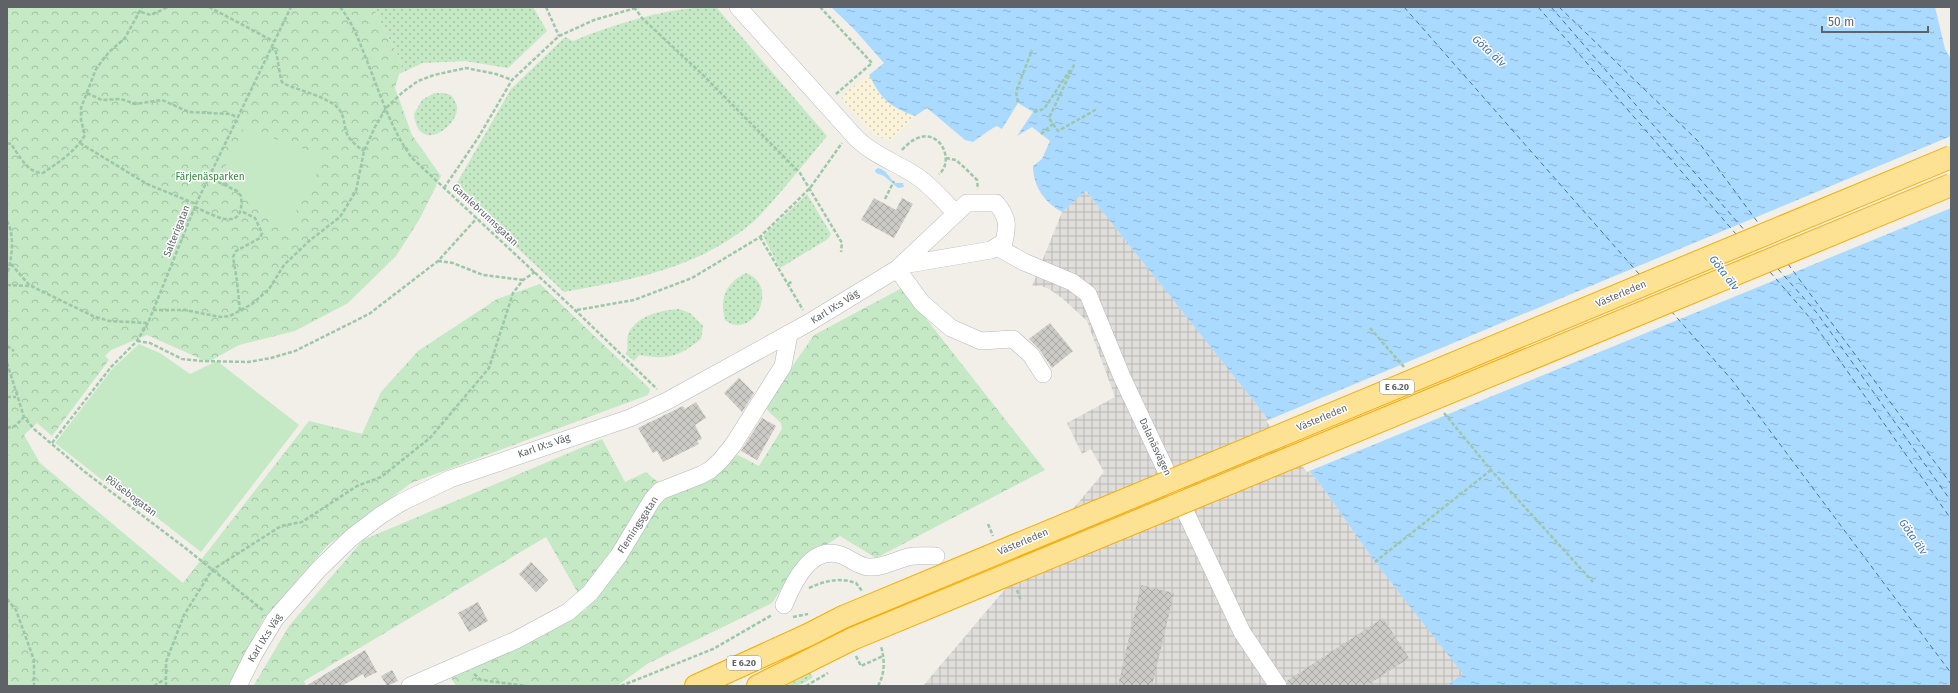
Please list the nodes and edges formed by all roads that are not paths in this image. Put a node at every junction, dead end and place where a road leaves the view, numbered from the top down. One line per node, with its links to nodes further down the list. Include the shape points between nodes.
1 (738, 7): 4 (street, via 867,148 894,172 915,175)
2 (1951, 157): 13 (highway, Västerleden / E 6.20, bridge, via 843,617)
3 (1951, 185): 14 (highway, E 6.20, bridge)
4 (956, 214): 5 (street, Karl IX:s Väg, via 967,203 996,203 1005,214 1007,228 1004,242); 6 (street, Karl IX:s Väg)
5 (997, 247): 6 (street, Karl IX:s Väg); 15 (street, Dalanäsvägen, via 1072,282 1088,294 1122,377 1242,632)
6 (900, 267): 7 (street, Karl IX:s Väg); 8 (street, via 922,303 951,328 981,341 1013,339 1032,355)
7 (789, 334): 11 (street, Karl IX:s Väg, via 667,401 630,418 450,479 402,502 351,538 319,569 276,619); 12 (street, Flemingsgatan, via 783,366 733,445 710,470 660,491 619,555 590,593 568,612 516,640)
8 (1043, 374)
9 (936, 556): 10 (street, via 912,556 869,567 834,553 821,556 803,570 794,582)
10 (782, 614)
11 (238, 686)
12 (410, 686)
13 (696, 686)
14 (758, 686)
15 (1278, 686)

